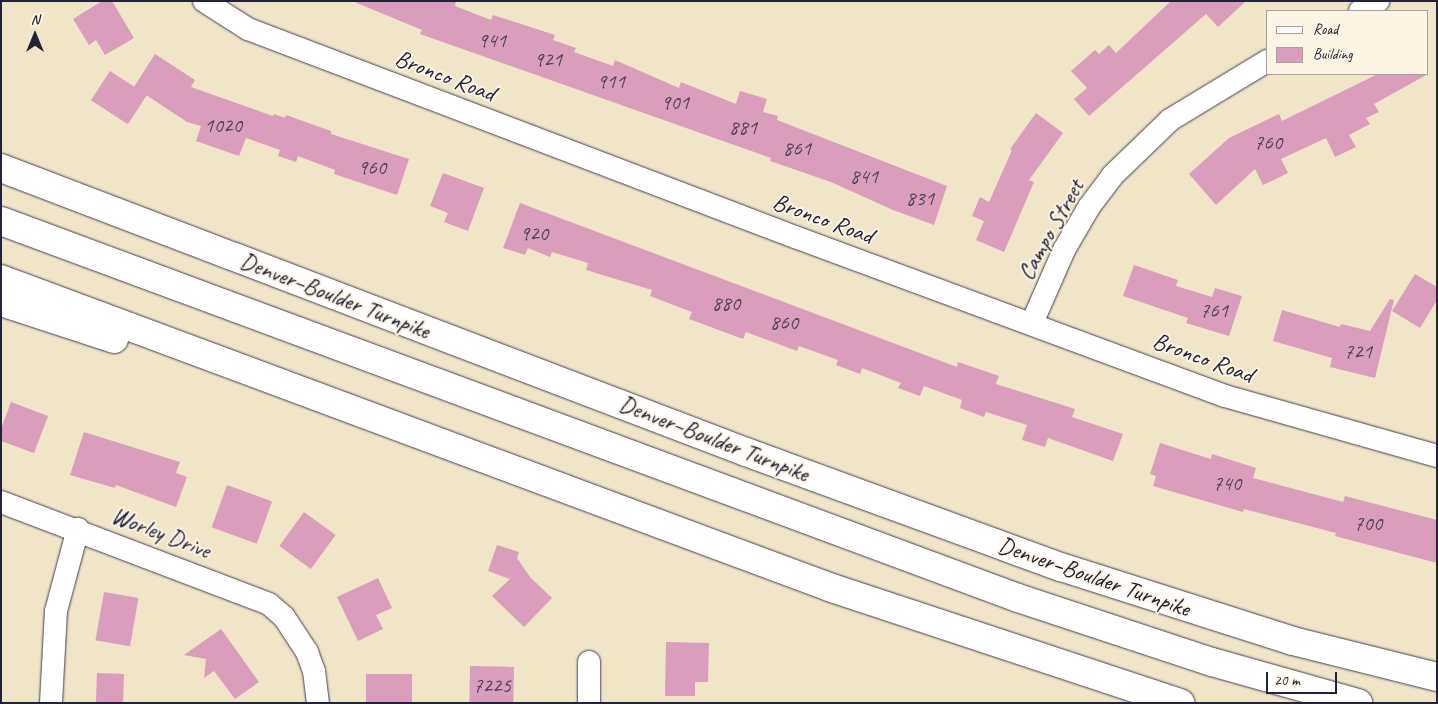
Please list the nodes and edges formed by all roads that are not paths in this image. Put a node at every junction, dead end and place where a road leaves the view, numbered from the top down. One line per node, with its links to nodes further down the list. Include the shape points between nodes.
1 (204, 1): 9 (street, Bronco Road, via 248,29 786,234)
2 (1378, 1): 3 (street)
3 (1362, 10)
4 (1266, 63): 9 (street, Campo Street, via 1170,120 1112,176 1064,250)
5 (1, 168): 15 (highway, Denver–Boulder Turnpike, via 746,452 1061,567 1284,638)
6 (1, 222): 20 (highway, via 1035,604 1212,662)
7 (1, 279): 10 (highway)
8 (1, 302): 10 (highway)
9 (1032, 323): 11 (street, Bronco Road, via 1225,396)
10 (408, 432): 19 (highway, via 855,597)
11 (1437, 456)
12 (1, 502): 13 (street, Worley Drive)
13 (78, 529): 16 (street, via 56,611); 17 (street, Worley Drive, via 269,604 293,629 314,670)
14 (589, 662): 18 (street)
15 (1437, 677)
16 (51, 703)
17 (318, 703)
18 (589, 703)
19 (1180, 703)
20 (1358, 703)

